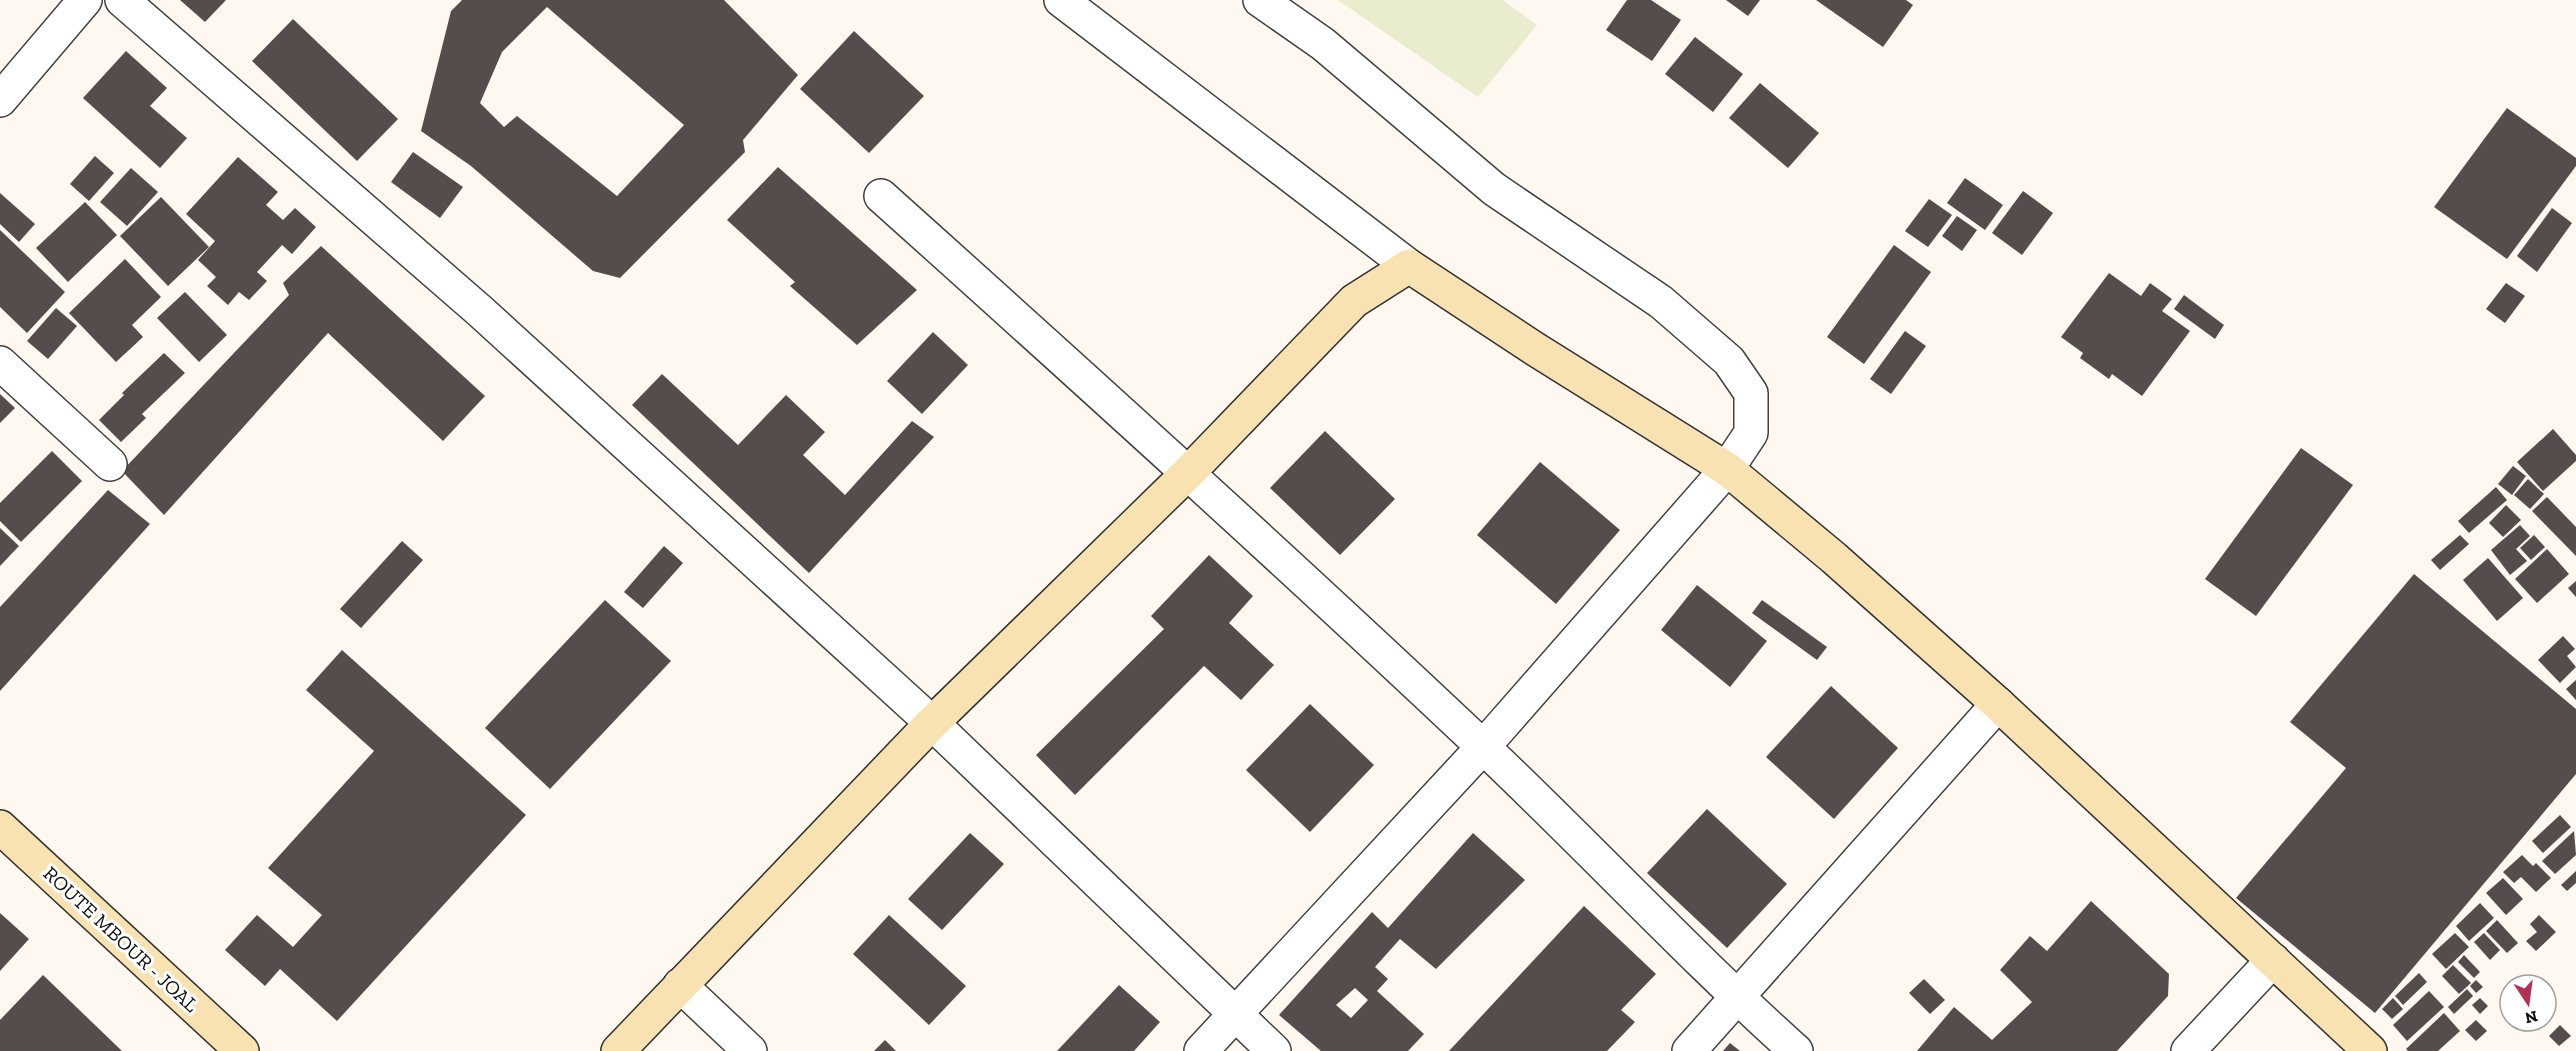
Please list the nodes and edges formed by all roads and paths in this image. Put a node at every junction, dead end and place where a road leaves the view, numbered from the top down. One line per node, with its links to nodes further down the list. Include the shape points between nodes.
1 (85, 0): 5 (street)
2 (122, 0): 13 (street, via 480,311)
3 (1061, 0): 7 (street)
4 (1260, 0): 10 (street, via 1323,44 1494,189 1661,302 1729,362 1751,393 1751,433)
5 (0, 100)
6 (881, 196): 11 (street)
7 (1409, 266): 10 (street); 11 (street, via 1354,301)
8 (0, 363): 9 (street)
9 (110, 464)
10 (1727, 469): 12 (street); 14 (street)
11 (1189, 472): 13 (street); 14 (street)
12 (1998, 704): 16 (street); 18 (street)
13 (932, 723): 17 (street); 19 (street)
14 (1483, 747): 18 (street); 19 (street)
15 (0, 827): 20 (street, ROUTE MBOUR - JOAL)
16 (2273, 960): 27 (street); 28 (street)
17 (680, 985): 21 (street); 22 (street)
18 (1738, 999): 25 (street); 26 (street)
19 (1235, 1015): 23 (street); 24 (street)
20 (242, 1051)
21 (618, 1051)
22 (750, 1051)
23 (1201, 1051)
24 (1274, 1051)
25 (1689, 1051)
26 (1796, 1051)
27 (2188, 1051)
28 (2370, 1051)

